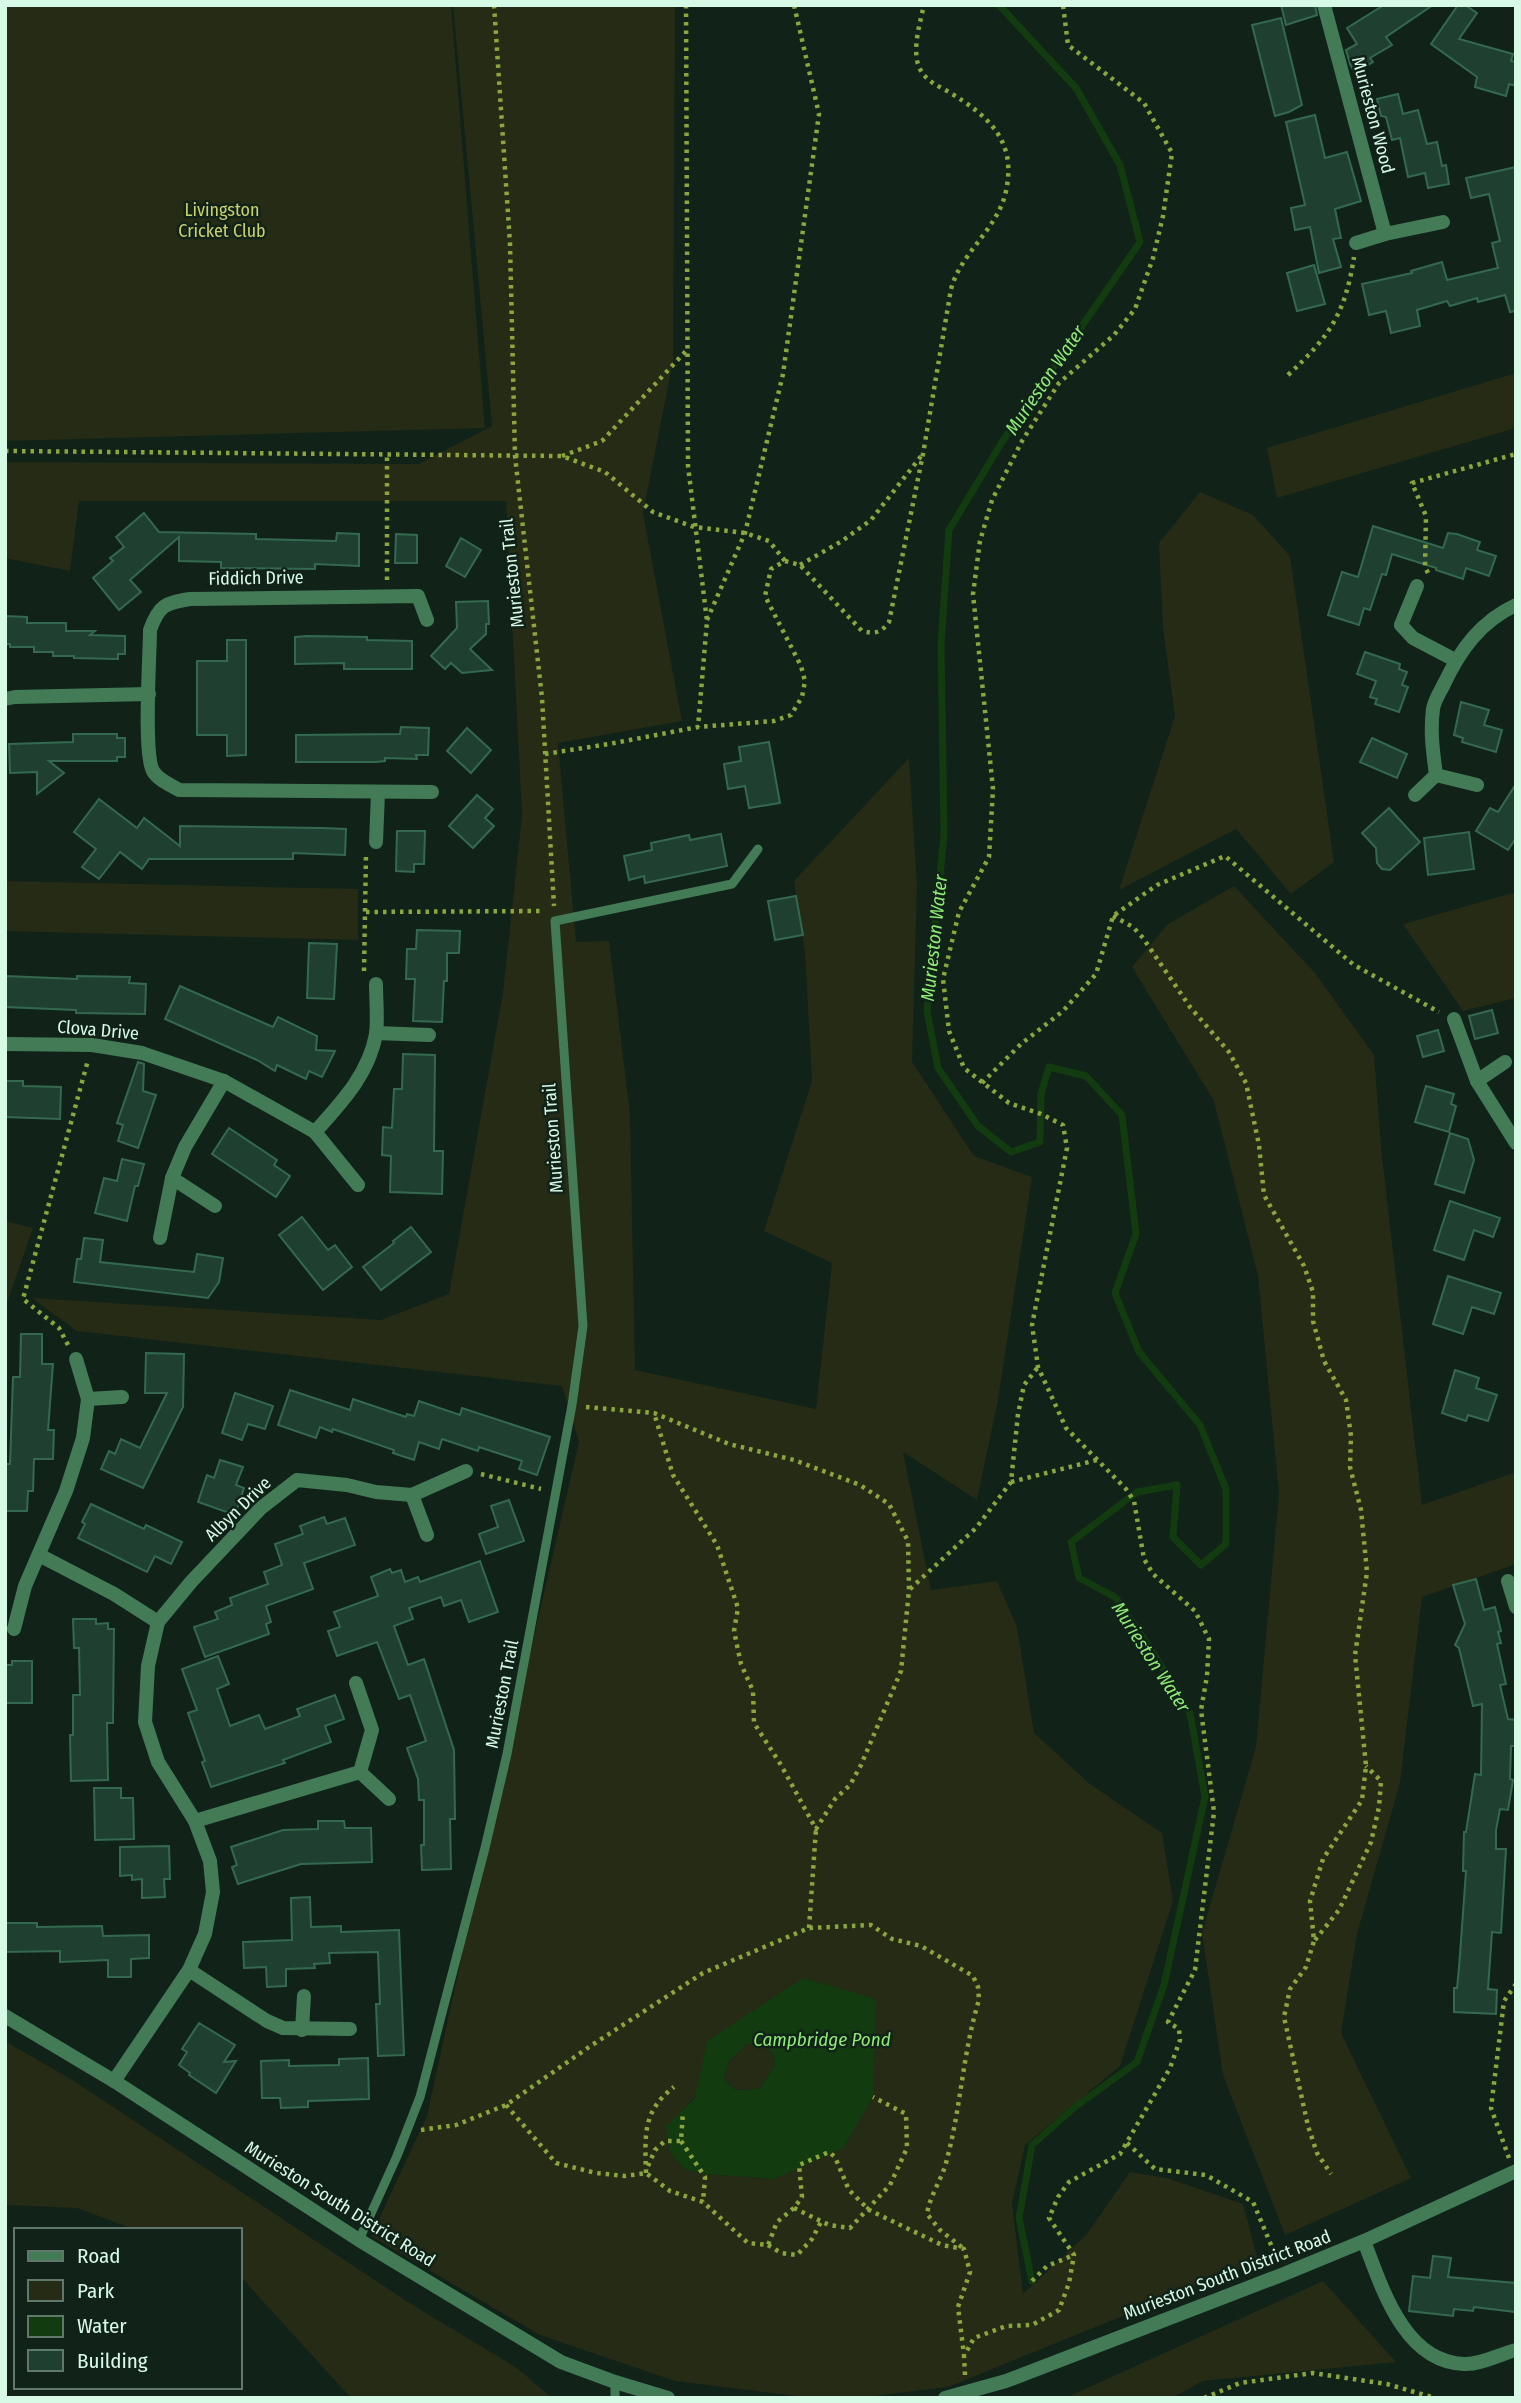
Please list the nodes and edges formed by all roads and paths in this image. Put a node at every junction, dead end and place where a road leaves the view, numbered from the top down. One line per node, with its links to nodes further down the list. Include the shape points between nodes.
1 (494, 5): 16 (path, Murieston Trail, via 510,244)
2 (686, 5): 10 (path)
3 (794, 5): 19 (path, via 819,114 783,374)
4 (924, 5): 13 (path, via 916,37 919,67 931,82 994,126 1004,144 1007,169 1006,191 998,211 954,276)
5 (1063, 5): 51 (path, via 1068,45 1144,103 1172,153 1163,216 1135,309 1114,335 1059,383 992,500 980,541 973,594 993,789 989,857 959,912 943,979 949,1031 964,1068)
6 (1324, 5): 8 (street, Murieston Wood)
7 (1443, 222): 8 (street)
8 (1385, 234): 9 (street)
9 (1356, 243): 11 (path, via 1338,315 1322,341)
10 (687, 351): 17 (path, via 602,441); 18 (path, via 688,466)
11 (1288, 375)
12 (5, 451): 15 (path)
13 (923, 454): 21 (path, via 871,520); 21 (path, via 884,629 862,631)
14 (1516, 454): 22 (path, via 1412,483 1426,516 1426,567 1431,580)
15 (387, 455): 16 (path); 23 (path)
16 (515, 456): 17 (path); 31 (path, Murieston Trail)
17 (562, 456): 18 (path, via 605,472 653,512)
18 (694, 527): 19 (path); 26 (path)
19 (745, 533): 20 (path, via 769,541); 26 (path)
20 (785, 561): 21 (path); 30 (path, via 771,569 765,596 801,666 805,681 802,697 791,715 774,721)
21 (800, 565)
22 (1417, 586): 27 (street, via 1401,625 1413,638)
23 (387, 595): 25 (street, Fiddich Drive, via 418,596); 28 (street, Fiddich Drive, via 168,602 156,612 150,630)
24 (1516, 605): 27 (street, via 1474,635)
25 (427, 620)
26 (707, 621): 30 (path)
27 (1455, 660): 32 (street, via 1433,706 1430,738)
28 (149, 694): 29 (street); 35 (street, Fiddich Drive, via 148,747 153,771 179,790)
29 (5, 699)
30 (698, 727): 31 (path)
31 (545, 754): 40 (path, Murieston Trail)
32 (1436, 775): 33 (street); 36 (street)
33 (1477, 785)
34 (432, 792): 35 (street, Fiddich Drive)
35 (378, 793): 37 (street)
36 (1415, 795)
37 (376, 842): 39 (path, via 366,847)
38 (758, 849): 40 (lane, via 732,884)
39 (366, 912): 40 (path); 42 (path, via 364,972)
40 (554, 916): 62 (lane, Murieston Trail, via 583,1326)
41 (1114, 916): 43 (path, via 1157,885 1225,856 1354,965); 51 (path, via 1096,974 1063,1011); 77 (path, via 1143,938 1189,1007 1229,1052 1246,1083 1264,1195 1304,1266 1324,1361 1346,1401 1350,1467 1361,1510 1367,1572 1355,1656)
42 (376, 984): 44 (street)
43 (1454, 1019): 50 (street)
44 (376, 1034): 45 (street); 52 (street, via 364,1072)
45 (429, 1035)
46 (5, 1044): 47 (street, Clova Drive)
47 (92, 1045): 49 (street, Clova Drive, via 142,1052); 58 (path, via 23,1299 59,1328)
48 (1506, 1062): 50 (street)
49 (224, 1081): 52 (street, Clova Drive); 54 (street)
50 (1477, 1081): 53 (street)
51 (982, 1083): 59 (path, via 1009,1103 1063,1125 1067,1148 1032,1325)
52 (315, 1132): 55 (street, Clova Drive)
53 (1516, 1143)
54 (172, 1178): 56 (street); 57 (street)
55 (358, 1185)
56 (215, 1206)
57 (160, 1238)
58 (76, 1359): 61 (street)
59 (1038, 1367): 64 (path, via 1066,1428); 66 (path, via 1024,1385)
60 (122, 1397): 61 (street)
61 (88, 1399): 70 (street, via 83,1438)
62 (572, 1405): 63 (path); 67 (lane, Murieston Trail)
63 (654, 1413): 72 (path, via 729,1444 794,1460 860,1485 889,1504 908,1541); 81 (path, via 673,1475 717,1545 738,1608 734,1631 753,1691 754,1723)
64 (1097, 1460): 66 (path); 97 (path, via 1134,1501 1144,1559 1153,1574 1195,1611 1209,1639 1201,1710 1214,1812 1195,1970 1168,2022 1179,2029 1180,2040 1171,2068)
65 (466, 1471): 67 (path); 68 (street, Albyn Drive)
66 (1011, 1482): 72 (path, via 976,1528)
67 (556, 1492): 95 (lane, Murieston Trail, via 507,1754 420,2097)
68 (412, 1495): 69 (street); 74 (street, Albyn Drive, via 297,1480 261,1508)
69 (427, 1535)
70 (40, 1555): 74 (street); 75 (street, via 24,1586)
71 (1508, 1581): 73 (street)
72 (909, 1590): 81 (path, via 901,1671 862,1765)
73 (1516, 1607)
74 (158, 1622): 80 (street, Albyn Drive, via 148,1666 145,1722 158,1762)
75 (14, 1629)
76 (356, 1683): 78 (street, via 373,1730)
77 (1366, 1766): 83 (path, via 1362,1800 1323,1859 1310,1901); 83 (path, via 1381,1781 1371,1842 1339,1910)
78 (360, 1772): 79 (street); 80 (street)
79 (389, 1800)
80 (195, 1821): 84 (street, Albyn Drive, via 210,1861 213,1892 205,1934)
81 (816, 1829): 82 (path)
82 (809, 1928): 93 (path, via 704,1973); 108 (path, via 871,1925 973,1976 979,2000 947,2161 927,2214)
83 (1314, 1941): 100 (path, via 1306,1967 1290,1989 1284,2017 1308,2126 1317,2153)
84 (188, 1970): 89 (street, via 267,2021); 90 (street, Albyn Drive)
85 (1516, 1984): 98 (path, via 1504,2001 1491,2108)
86 (304, 1996): 89 (street)
87 (5, 2015): 90 (street, Murieston South District Road)
88 (350, 2029): 89 (street)
89 (302, 2030)
90 (114, 2081): 105 (street, Murieston South District Road)
91 (674, 2087): 99 (path, via 659,2098 648,2120)
92 (873, 2097): 103 (path, via 906,2115 907,2148 890,2185)
93 (506, 2105): 95 (path, via 456,2125); 99 (path, via 556,2163 596,2173)
94 (683, 2112): 96 (path)
95 (406, 2132): 105 (lane, Murieston Trail)
96 (681, 2141): 99 (path, via 665,2141 655,2150); 101 (path, via 705,2177)
97 (1127, 2143): 109 (path, via 1110,2161 1069,2182 1058,2197 1049,2218); 110 (path, via 1155,2169 1206,2175 1252,2202)
98 (1515, 2171): 106 (street, Murieston South District Road)
99 (646, 2174): 101 (path, via 670,2191)
100 (1331, 2174)
101 (703, 2202): 107 (path, via 748,2243)
102 (794, 2208): 103 (path, via 802,2197 799,2165 829,2152 849,2190); 104 (path); 107 (path, via 777,2222)
103 (869, 2210): 104 (path, via 850,2228); 108 (path, via 942,2245)
104 (822, 2220): 107 (path, via 813,2239 797,2255)
105 (359, 2240): 114 (street, Murieston South District Road, via 561,2362)
106 (1364, 2241): 110 (street, Murieston South District Road); 112 (street, via 1399,2322 1423,2350 1443,2362 1467,2365)
107 (768, 2245)
108 (964, 2249): 113 (path, via 970,2272 958,2307)
109 (1074, 2255): 111 (path, via 1047,2266); 113 (path, via 1059,2310 1032,2325 1006,2326 974,2338)
110 (1284, 2274): 115 (street, Murieston South District Road)
111 (1032, 2281)
112 (1516, 2350)
113 (964, 2356): 115 (path)
114 (614, 2382): 116 (lane); 117 (street, Murieston South District Road)
115 (967, 2393): 118 (street, Murieston South District Road)
116 (615, 2398)
117 (668, 2398)
118 (945, 2398)
119 (1203, 2398): 120 (path, via 1240,2383 1312,2374 1387,2384)
120 (1436, 2398)

